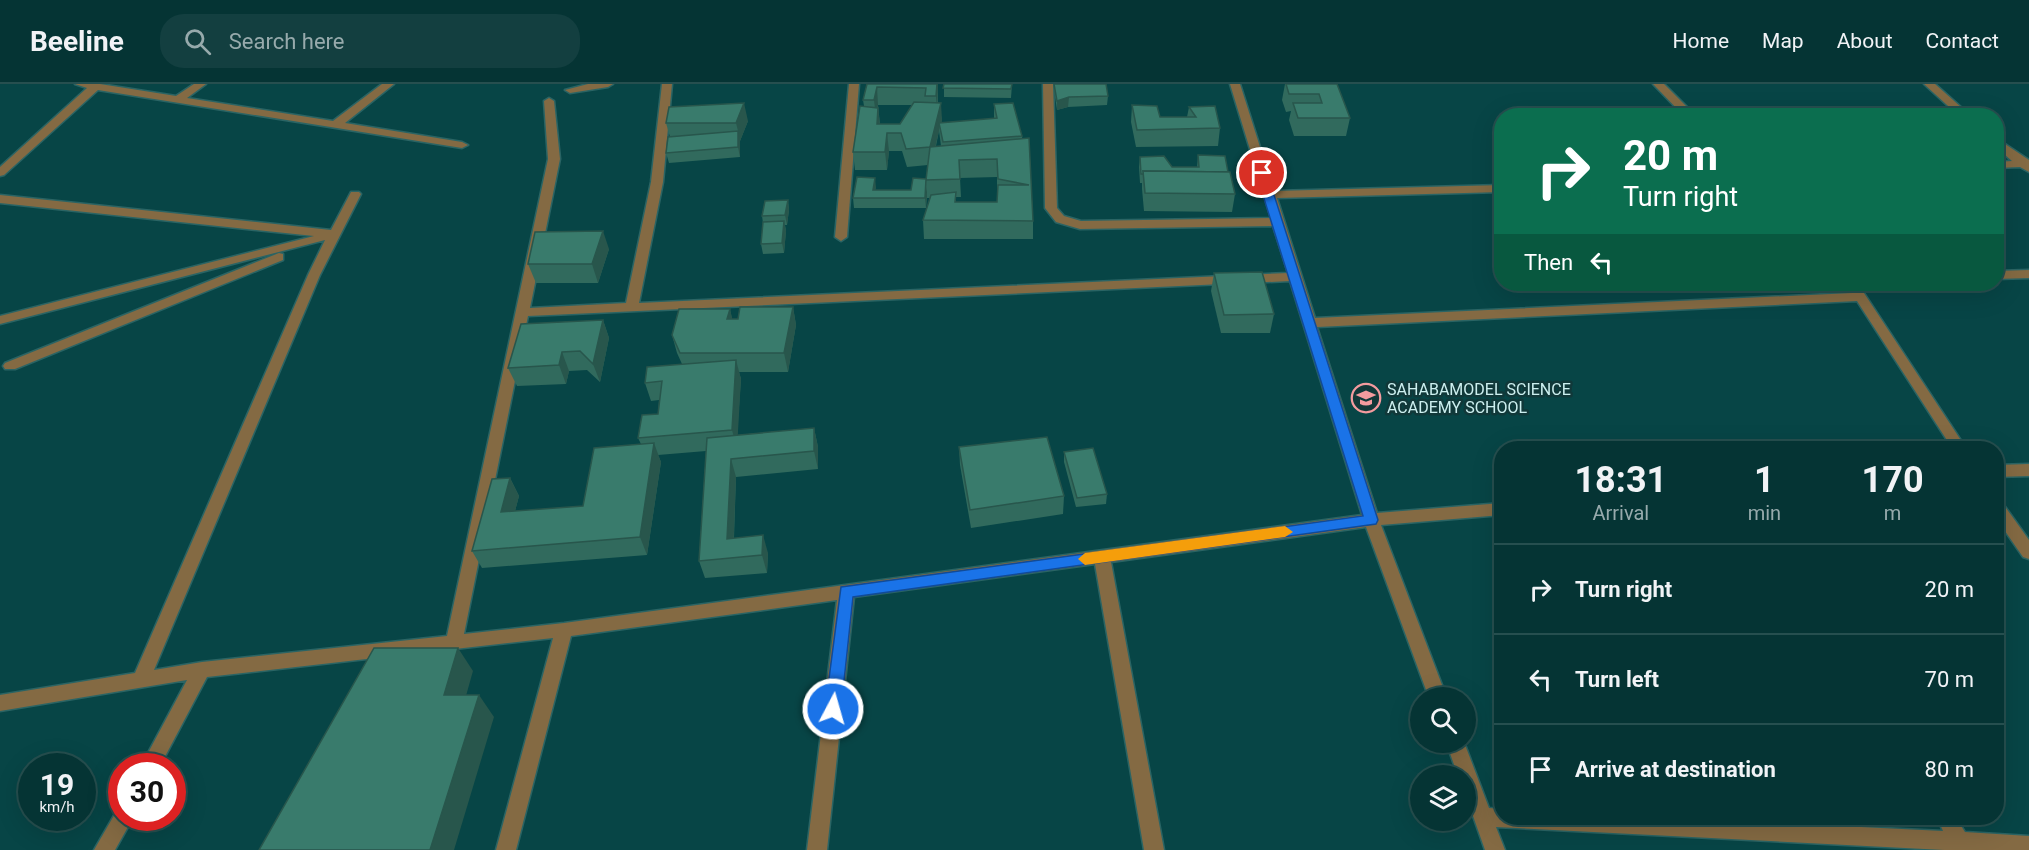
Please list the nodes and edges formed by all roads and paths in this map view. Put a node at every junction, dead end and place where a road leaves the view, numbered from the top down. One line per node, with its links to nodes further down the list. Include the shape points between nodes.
1 (80, 84): 11 (street)
2 (201, 84): 13 (street)
3 (389, 84): 17 (street)
4 (608, 84): 12 (street)
5 (667, 84): 36 (street, via 657,182)
6 (854, 84): 30 (street)
7 (1048, 84): 27 (street, via 1051,208 1060,219 1080,225)
8 (1234, 84): 25 (street)
9 (1658, 84): 15 (street)
10 (1929, 84): 16 (street)
11 (96, 86): 13 (street); 22 (street)
12 (570, 90)
13 (177, 100): 17 (street)
14 (549, 101): 37 (street, via 554,159)
15 (1682, 108)
16 (1957, 108)
17 (335, 125): 18 (street)
18 (462, 145)
19 (2004, 147): 21 (street)
20 (2004, 165): 21 (street)
21 (2027, 165)
22 (0, 173)
23 (1494, 188): 25 (street)
24 (355, 194): 29 (street)
25 (1268, 195): 27 (street)
26 (0, 199): 28 (street); 29 (street)
27 (1277, 222): 33 (street)
28 (253, 233)
29 (335, 234): 38 (street); 40 (street); 53 (street)
30 (841, 237)
31 (2029, 274): 32 (street)
32 (2004, 275)
33 (1293, 277): 36 (street, via 1109,282); 39 (street)
34 (1857, 291): 35 (street)
35 (1861, 297): 39 (street); 41 (street)
36 (632, 308): 37 (street)
37 (525, 312): 51 (street)
38 (0, 320)
39 (1308, 323): 46 (street)
40 (10, 366)
41 (1954, 441)
42 (2029, 470): 43 (street)
43 (2004, 471)
44 (1494, 510): 46 (street)
45 (2004, 517): 47 (street)
46 (1371, 520): 48 (street); 54 (street)
47 (2029, 553)
48 (1102, 556): 49 (street); 68 (street)
49 (846, 592): 50 (street); 67 (street)
50 (564, 630): 51 (street); 66 (street)
51 (454, 642): 52 (street)
52 (202, 670): 53 (street); 56 (street)
53 (141, 680): 55 (street)
54 (1434, 687)
55 (0, 704)
56 (157, 753)
57 (1459, 753): 58 (street)
58 (1483, 817): 59 (street); 69 (street)
59 (1494, 818)
60 (1642, 825): 63 (street)
61 (1950, 825): 63 (street)
62 (115, 831): 65 (street)
63 (1959, 841): 64 (street)
64 (2029, 845)
65 (104, 850)
66 (506, 850)
67 (817, 850)
68 (1154, 850)
69 (1495, 850)

